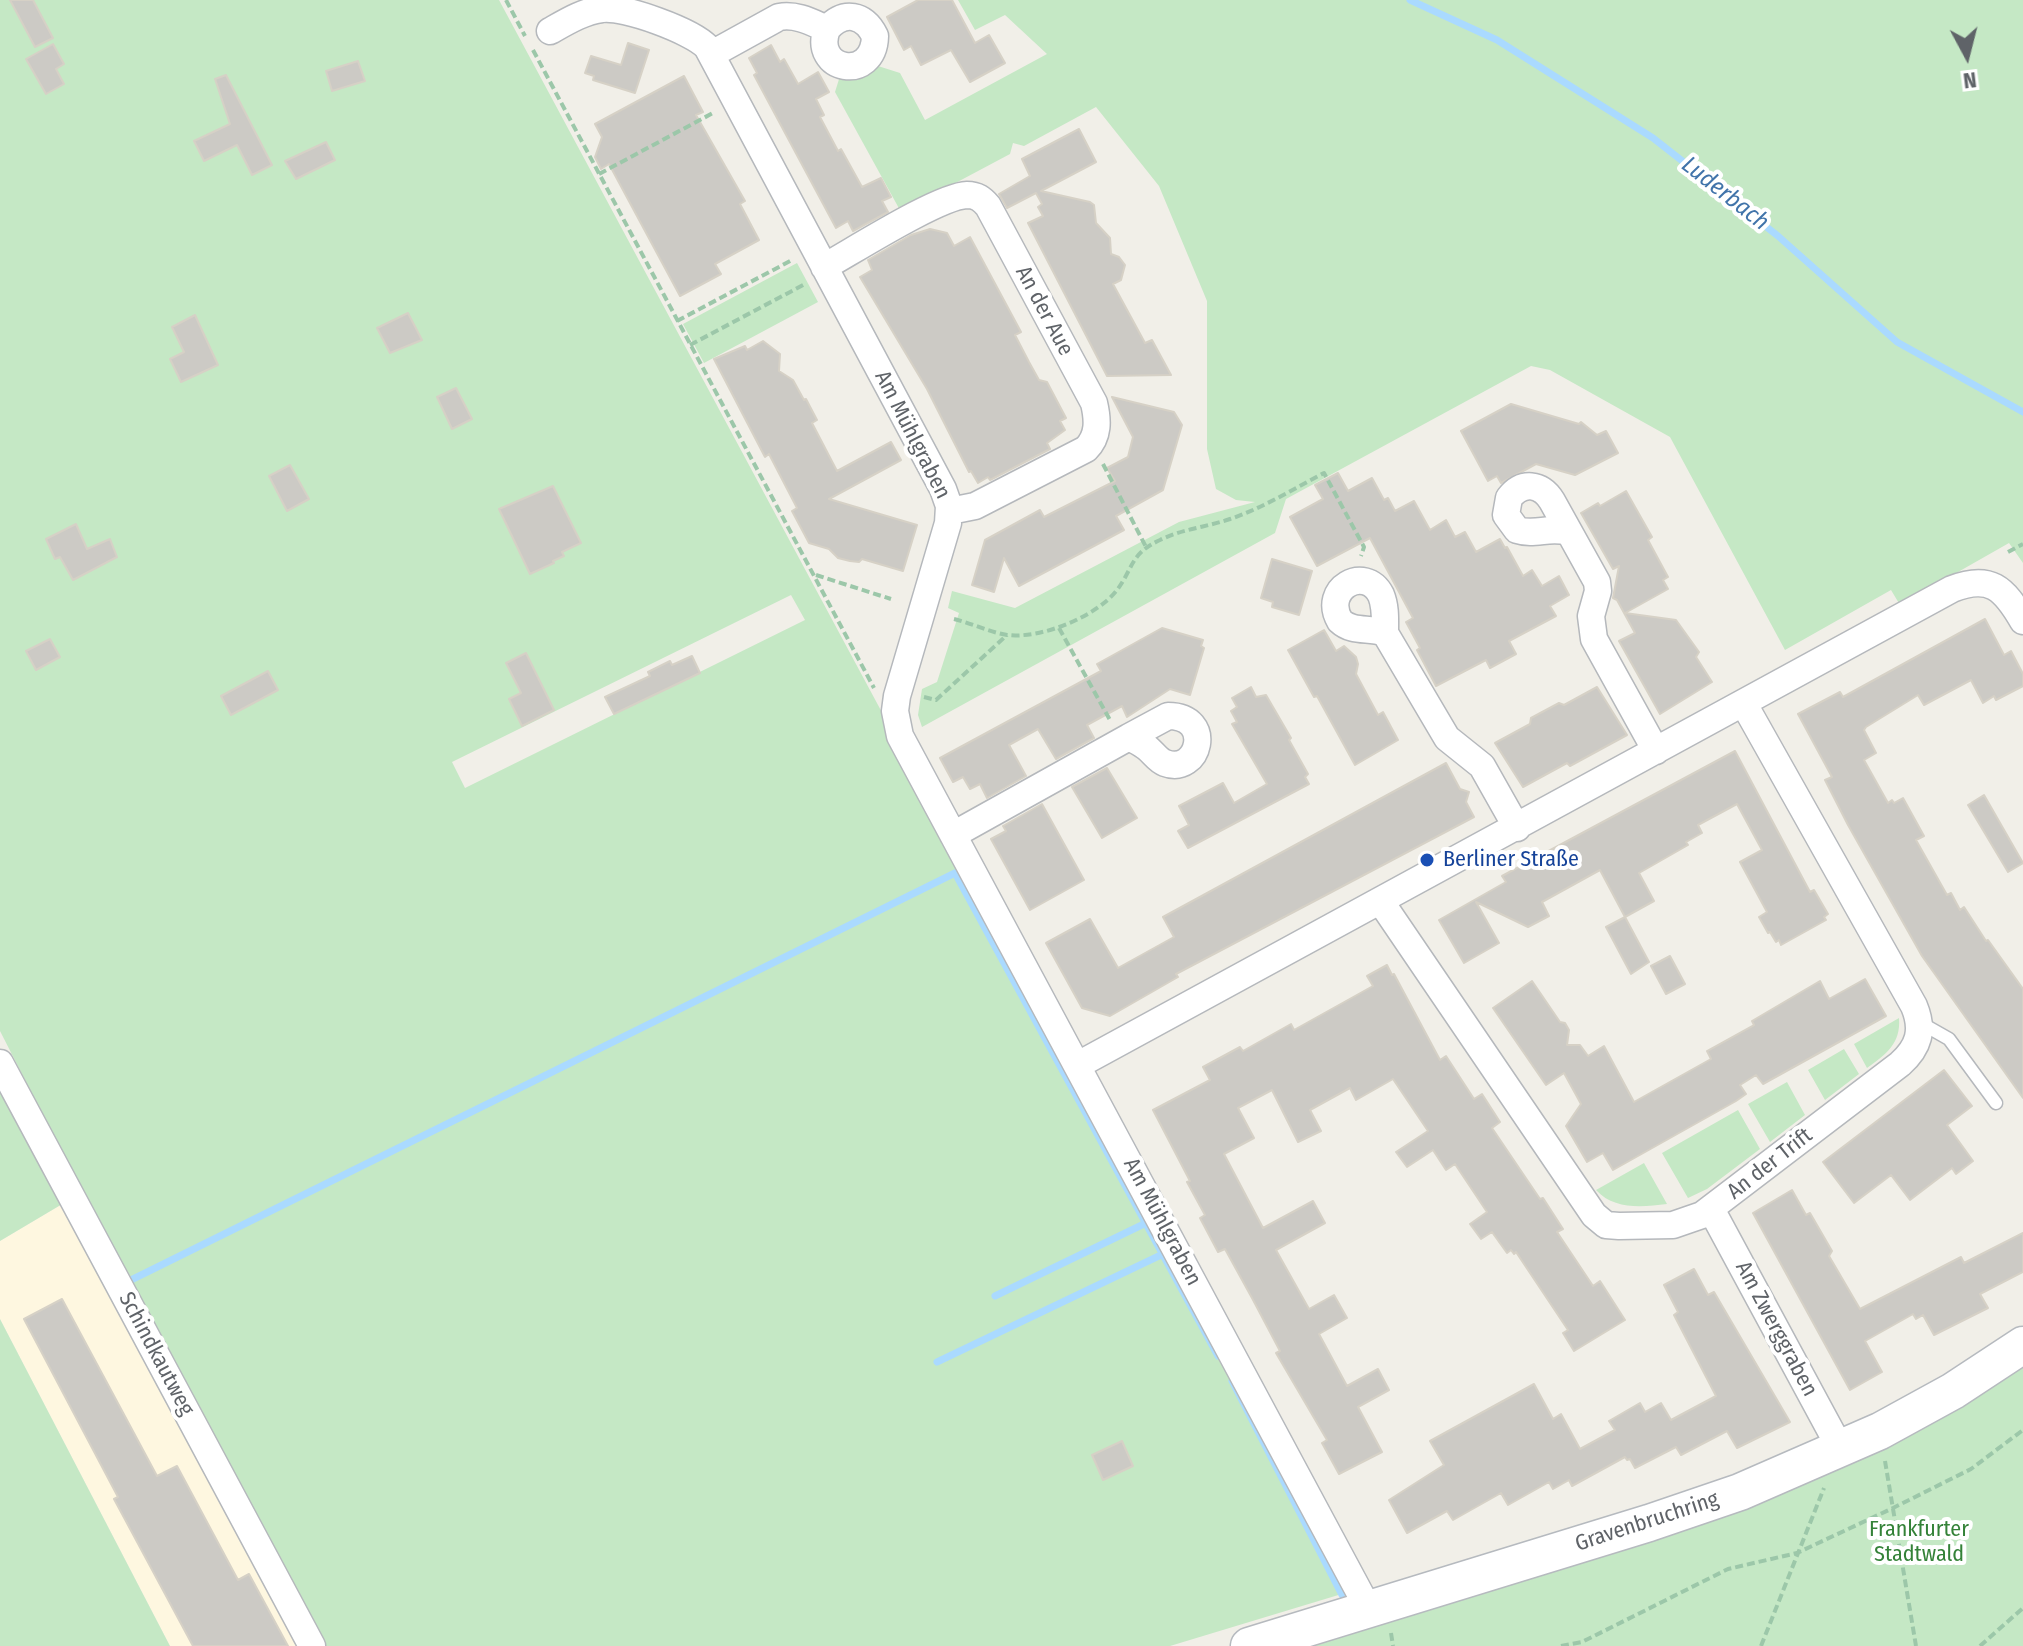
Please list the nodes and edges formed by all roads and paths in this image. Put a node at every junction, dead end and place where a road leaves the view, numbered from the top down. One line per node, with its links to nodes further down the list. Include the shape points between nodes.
1 (506, 0): 6 (path)
2 (827, 29): 4 (street, via 803,18 779,17)
3 (550, 31): 4 (street, Am Mühlgraben, via 611,8 684,31)
4 (712, 54): 8 (street, Am Mühlgraben)
5 (718, 110): 6 (path)
6 (599, 174): 9 (path)
7 (797, 257): 9 (path)
8 (817, 274): 10 (path); 11 (street, An der Aue, via 946,200 981,198 1094,403 1097,430); 12 (street, Am Mühlgraben, via 943,489)
9 (677, 321): 10 (path)
10 (690, 345): 17 (path)
11 (1092, 443): 12 (street, via 975,506); 15 (path)
12 (950, 511): 27 (street, Am Mühlgraben, via 897,696)
13 (1568, 532): 29 (street, via 1598,586 1591,616 1594,639)
14 (2023, 544): 16 (path)
15 (1146, 547): 18 (path, via 1243,514 1324,473 1364,547); 22 (path, via 1116,592)
16 (2008, 552)
17 (813, 575): 19 (path); 27 (path)
18 (1354, 581): 23 (street, via 1372,584 1380,594); 23 (street, via 1336,599 1340,621 1355,630)
19 (891, 599)
20 (954, 619): 24 (path)
21 (2023, 621): 26 (street, via 2001,590 1987,583 1967,583)
22 (1059, 628): 24 (path); 28 (path)
23 (1385, 633): 30 (street, via 1447,738 1482,766)
24 (1007, 635): 25 (path, via 936,700)
25 (917, 698)
26 (1744, 704): 29 (street); 33 (street)
27 (900, 736): 31 (street, Am Mühlgraben)
28 (1126, 740): 31 (street)
29 (1656, 751): 30 (street)
30 (1517, 828): 32 (street)
31 (953, 835): 35 (street, Am Mühlgraben)
32 (1381, 902): 35 (street); 37 (street, An der Trift, via 1594,1215 1606,1225 1673,1225)
33 (1919, 1022): 36 (lane, via 1949,1039); 37 (street, An der Trift, via 1911,1054)
34 (0, 1063): 46 (street, Schindkautweg)
35 (1078, 1065): 45 (street, Am Mühlgraben)
36 (1996, 1103)
37 (1711, 1209): 41 (street, Am Zwerggraben)
38 (2023, 1345): 40 (street, Gravenbruchring)
39 (2023, 1430): 42 (path, via 1971,1469)
40 (1880, 1431): 41 (street, Gravenbruchring); 42 (path)
41 (1840, 1448): 43 (path); 45 (street, Gravenbruchring, via 1740,1492)
42 (1893, 1508): 43 (path); 50 (path)
43 (1797, 1553): 48 (path, via 1728,1569 1582,1642); 49 (path)
44 (2023, 1608): 51 (path)
45 (1369, 1610): 47 (street, Gravenbruchring)
46 (312, 1646)
47 (1249, 1646)
48 (1561, 1646)
49 (1761, 1646)
50 (1916, 1646)
51 (1980, 1646)

